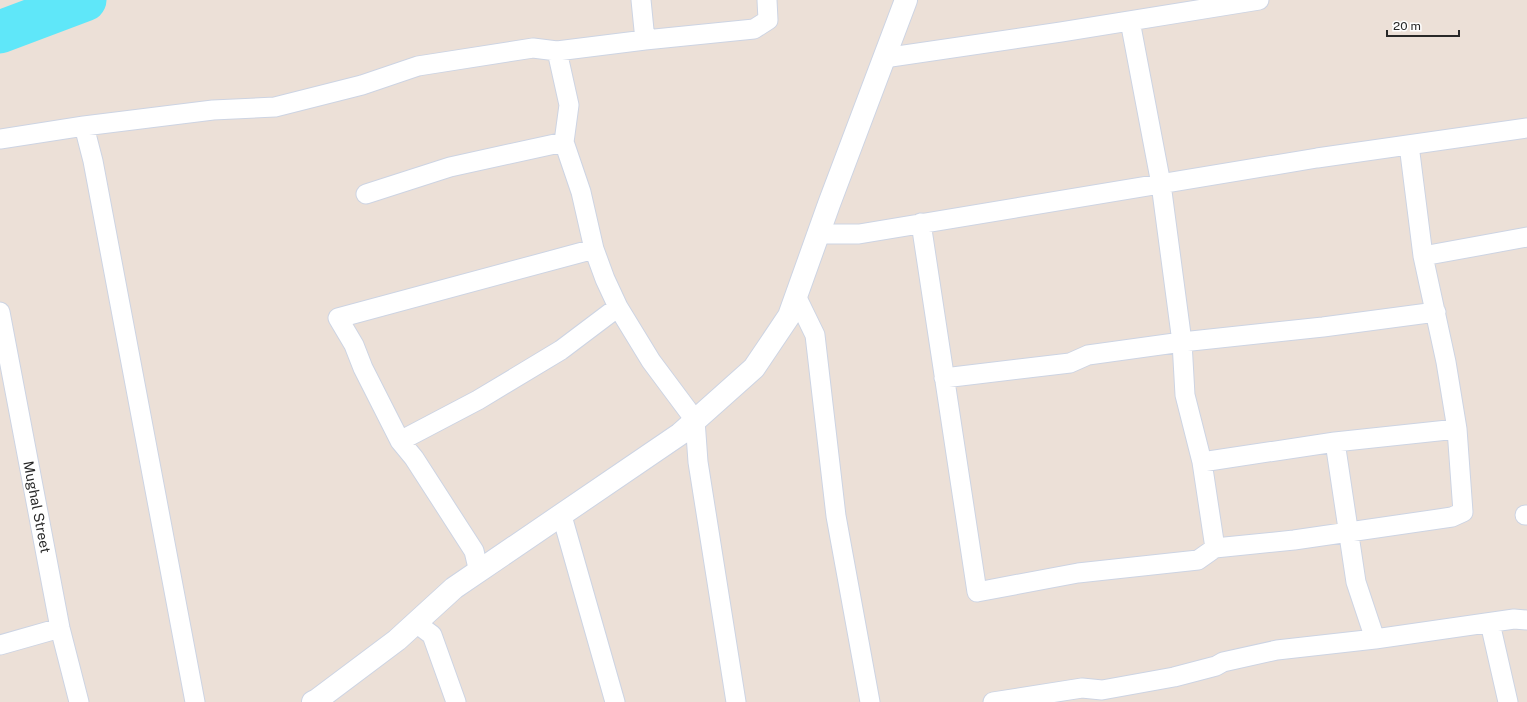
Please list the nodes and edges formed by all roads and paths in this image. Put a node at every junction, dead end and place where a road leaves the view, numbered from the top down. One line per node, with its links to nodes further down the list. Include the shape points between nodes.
1 (641, 0): 6 (street)
2 (767, 0): 6 (street, via 768,20 754,29)
3 (906, 0): 8 (street)
4 (1259, 0): 5 (street)
5 (1130, 21): 8 (street); 14 (street)
6 (645, 40): 7 (street)
7 (557, 51): 9 (street, via 533,48 418,66 362,85 275,107 213,110); 12 (street, via 569,105)
8 (884, 58): 17 (street)
9 (84, 126): 11 (street); 44 (street, via 93,161)
10 (1527, 128): 13 (street)
11 (0, 139)
12 (564, 142): 15 (street, via 450,168); 19 (street, via 581,192)
13 (1409, 145): 14 (street); 20 (street)
14 (1161, 184): 16 (street); 25 (street)
15 (366, 194)
16 (921, 223): 17 (street, via 859,234); 26 (street)
17 (818, 234): 21 (street)
18 (1526, 242): 20 (street)
19 (594, 249): 22 (street); 29 (street, via 338,318 354,345)
20 (1423, 256): 24 (street)
21 (796, 296): 27 (street, via 789,316 754,368); 48 (street, via 815,335 836,516)
22 (618, 307): 27 (street, via 651,361); 29 (street, via 561,350 478,400)
23 (0, 312): 39 (street, Mughal Street)
24 (1436, 312): 25 (street, via 1323,328); 28 (street)
25 (1182, 342): 26 (street, via 1088,355 1070,363); 31 (street, via 1185,395)
26 (944, 378): 34 (street, via 977,592 1078,573 1198,560)
27 (695, 420): 32 (street, via 680,434); 47 (street, via 698,462)
28 (1457, 429): 30 (street); 33 (street, via 1463,512 1452,517)
29 (400, 441): 35 (street, via 414,458 474,551)
30 (1335, 442): 31 (street); 33 (street)
31 (1202, 462): 34 (street)
32 (562, 516): 35 (street); 46 (street)
33 (1349, 531): 34 (street, via 1294,540); 40 (street, via 1356,582)
34 (1215, 548)
35 (479, 572): 37 (street, via 454,588)
36 (1527, 620): 38 (street)
37 (416, 623): 42 (street); 45 (street, via 432,635)
38 (1490, 623): 40 (street); 50 (street)
39 (60, 628): 41 (street); 43 (street, Mughal Street)
40 (1375, 639): 49 (street, via 1277,650 1223,662 1174,677 1102,690 1082,688)
41 (0, 645)
42 (316, 701)
43 (79, 702)
44 (195, 702)
45 (456, 702)
46 (614, 702)
47 (736, 702)
48 (870, 702)
49 (993, 702)
50 (1508, 702)

